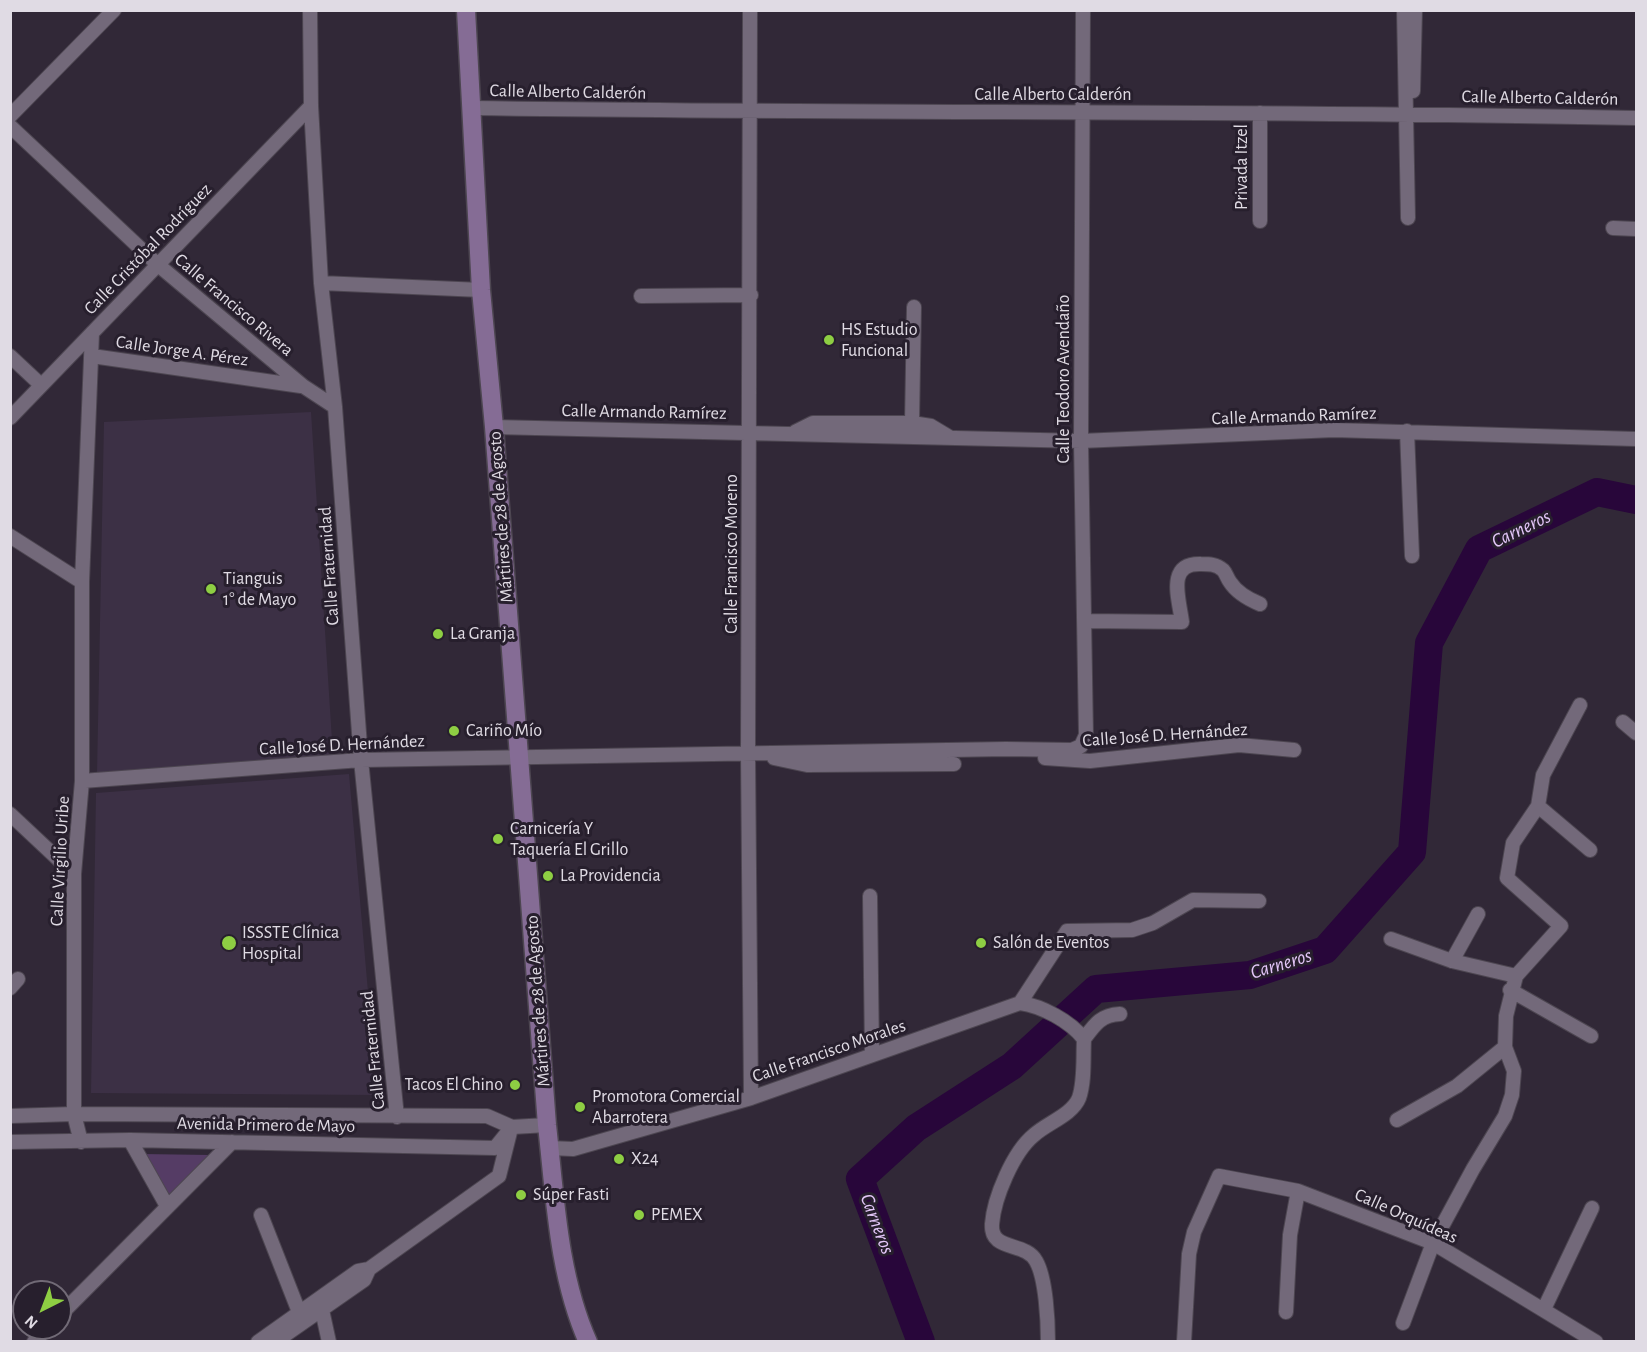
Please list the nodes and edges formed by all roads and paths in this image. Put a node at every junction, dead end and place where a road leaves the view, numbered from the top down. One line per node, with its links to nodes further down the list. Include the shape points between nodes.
1 (114, 10): 14 (street)
2 (310, 10): 8 (street, Calle Fraternidad)
3 (466, 10): 9 (main road, Mártires de 28 de Agosto)
4 (750, 10): 10 (street, Calle Francisco Moreno)
5 (1083, 10): 11 (street, Calle Teodoro Avendaño)
6 (1404, 10): 13 (street, via 1404,96)
7 (1415, 10): 13 (street, via 1413,98)
8 (311, 106): 21 (street, Calle Cristóbal Rodríguez); 22 (street, Calle Fraternidad)
9 (470, 108): 10 (street, Calle Alberto Calderón); 23 (main road, Mártires de 28 de Agosto)
10 (750, 112): 11 (street, Calle Alberto Calderón); 24 (street, Calle Francisco Moreno)
11 (1085, 113): 12 (street, Calle Alberto Calderón); 41 (street, Calle Teodoro Avendaño)
12 (1260, 113): 13 (street, Calle Alberto Calderón); 18 (street, Privada Itzel)
13 (1408, 113): 15 (street, Calle Alberto Calderón); 17 (street)
14 (10, 116)
15 (1636, 118)
16 (10, 126): 21 (street, Calle Francisco Rivera)
17 (1408, 218)
18 (1260, 221)
19 (1613, 228): 20 (street)
20 (1636, 229)
21 (157, 264): 27 (street, Calle Cristóbal Rodríguez); 31 (street, Calle Francisco Rivera)
22 (321, 283): 23 (street); 32 (street, Calle Fraternidad)
23 (480, 290): 35 (main road, Mártires de 28 de Agosto)
24 (750, 295): 25 (street); 37 (street, Calle Francisco Moreno)
25 (641, 296)
26 (914, 308): 34 (street)
27 (92, 333): 29 (street, Calle Virgilio Uribe); 30 (street, Calle Cristóbal Rodríguez)
28 (10, 356): 30 (street)
29 (92, 356): 31 (street, Calle Jorge A. Pérez); 44 (street, Calle Virgilio Uribe)
30 (41, 385): 33 (street, Calle Cristóbal Rodríguez)
31 (303, 386): 32 (street, Calle Francisco Rivera)
32 (335, 407): 55 (street, Calle Fraternidad)
33 (10, 418)
34 (912, 423): 38 (street, Calle Armando Ramírez, via 813,423); 39 (street, Calle Armando Ramírez, via 931,426)
35 (494, 427): 37 (street, Calle Armando Ramírez); 54 (main road, Mártires de 28 de Agosto)
36 (1407, 431): 40 (street, Calle Armando Ramírez); 41 (street, Calle Armando Ramírez, via 1335,430); 43 (street)
37 (751, 432): 38 (street, Calle Armando Ramírez); 53 (street, Calle Francisco Moreno)
38 (794, 433): 39 (street, Calle Armando Ramírez)
39 (952, 439): 41 (street, Calle Armando Ramírez)
40 (1636, 439)
41 (1081, 441): 46 (street, Calle Teodoro Avendaño)
42 (10, 536): 44 (street)
43 (1412, 556)
44 (82, 582): 57 (street, Calle Virgilio Uribe)
45 (1260, 604): 46 (street, via 1244,597 1215,565 1188,564 1180,569 1177,579 1182,622)
46 (1084, 621): 50 (street, Calle Teodoro Avendaño, via 1086,735)
47 (1580, 705): 58 (street, via 1544,774)
48 (1623, 722): 49 (street)
49 (1636, 733)
50 (1081, 746): 51 (street, Calle José D. Hernández, via 1072,750)
51 (1006, 749): 52 (street, Calle José D. Hernández, via 1023,757 1090,760 1239,745); 53 (street, Calle José D. Hernández)
52 (1294, 750)
53 (748, 753): 54 (street, Calle José D. Hernández); 56 (street, Calle José D. Hernández, via 807,765); 75 (street, Calle Francisco Moreno)
54 (519, 757): 55 (street, Calle José D. Hernández); 80 (main road, Mártires de 28 de Agosto)
55 (361, 760): 57 (street, Calle José D. Hernández); 78 (street, Calle Fraternidad)
56 (954, 764)
57 (82, 781): 61 (street, Calle Virgilio Uribe)
58 (1538, 806): 60 (street); 67 (street, via 1513,843 1507,878 1561,926)
59 (10, 814): 61 (street)
60 (1590, 850)
61 (74, 874): 76 (street, Calle Virgilio Uribe)
62 (870, 896): 74 (street)
63 (1259, 901): 69 (street, via 1193,900 1132,930 1066,931)
64 (1478, 914): 66 (street)
65 (1391, 939): 66 (street)
66 (1452, 962): 67 (street)
67 (1516, 975): 68 (street)
68 (1510, 990): 72 (street); 73 (street)
69 (1020, 1003): 71 (street, via 1040,1007); 74 (street, Calle Francisco Morales)
70 (1120, 1014): 71 (street, via 1109,1014)
71 (1081, 1035): 103 (street, via 1078,1099 1021,1148 996,1200 992,1226 999,1243 1024,1249 1037,1261 1048,1313)
72 (1591, 1036)
73 (1505, 1047): 79 (street, via 1457,1086); 91 (street, via 1514,1071 1505,1116)
74 (872, 1055): 75 (street, Calle Francisco Morales)
75 (751, 1098): 86 (street, Calle Francisco Morales, via 573,1149)
76 (74, 1114): 77 (street, Avenida Primero de Mayo); 78 (street, Avenida Primero de Mayo); 84 (street, Calle Virgilio Uribe)
77 (10, 1116)
78 (397, 1117): 81 (street, Avenida Primero de Mayo, via 487,1116)
79 (1397, 1120)
80 (548, 1125): 81 (street, Avenida Primero de Mayo); 86 (main road, Mártires de 28 de Agosto)
81 (512, 1127): 85 (street, Avenida Primero de Mayo, via 495,1148); 92 (street, via 498,1176)
82 (130, 1140): 84 (street, Avenida Primero de Mayo); 85 (street, Avenida Primero de Mayo); 88 (street)
83 (10, 1142): 84 (street, Avenida Primero de Mayo)
84 (81, 1142)
85 (232, 1142): 88 (street)
86 (550, 1148): 102 (main road, Mártires de 28 de Agosto, via 559,1229)
87 (1298, 1191): 91 (street, Calle Orquídeas); 97 (street, via 1290,1234); 104 (street, Calle Orquídeas, via 1219,1176 1194,1232 1189,1254)
88 (167, 1206): 93 (street)
89 (1592, 1208): 95 (street)
90 (261, 1215): 96 (street)
91 (1433, 1243): 95 (street, Calle Orquídeas); 98 (street)
92 (369, 1269): 94 (street, via 364,1280); 96 (street, via 358,1272)
93 (72, 1303)
94 (322, 1310): 100 (street); 101 (street)
95 (1544, 1310): 105 (street, Calle Orquídeas)
96 (299, 1312): 99 (street)
97 (1286, 1312)
98 (1402, 1323)
99 (258, 1341)
100 (275, 1341)
101 (329, 1341)
102 (588, 1341)
103 (1048, 1341)
104 (1184, 1341)
105 (1596, 1341)

